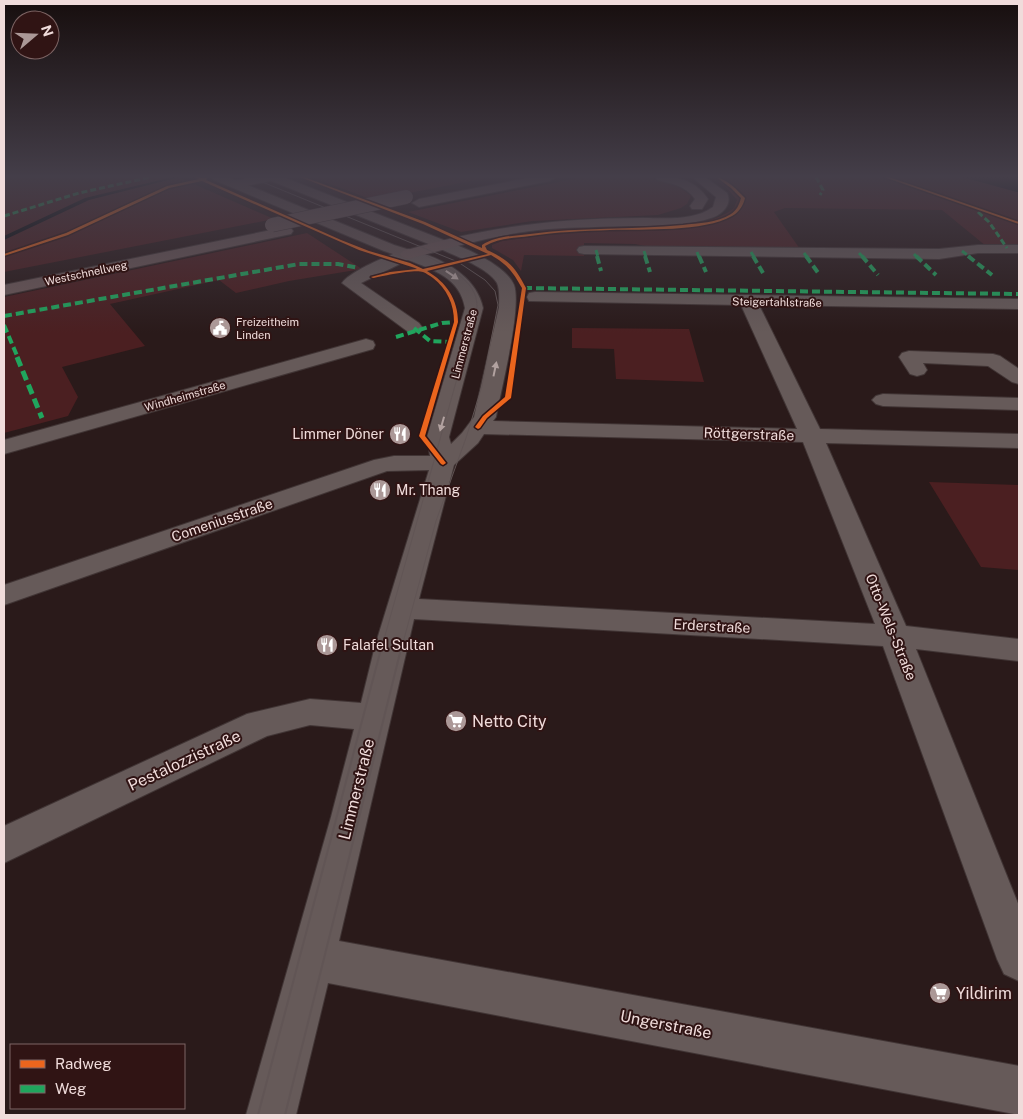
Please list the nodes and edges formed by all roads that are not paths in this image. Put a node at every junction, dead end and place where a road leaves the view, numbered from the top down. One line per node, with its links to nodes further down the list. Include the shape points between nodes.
1 (273, 229): 10 (highway, Westschnellweg)
2 (274, 229): 11 (highway, Westschnellweg)
3 (344, 229): 9 (main road, Limmerstraße)
4 (404, 229): 6 (main road)
5 (508, 229): 6 (highway)
6 (441, 244): 9 (highway); 21 (street, one-way to 6, via 485,417 508,307 507,289 504,281 493,271)
7 (1019, 249): 8 (street, via 978,249 939,254)
8 (584, 250)
9 (408, 254): 15 (street, via 350,283); 25 (street, Limmerstraße, one-way to 25, via 454,276 471,293 474,301 438,437)
10 (4, 280)
11 (4, 290)
12 (535, 298): 13 (street, Steigertahlstraße)
13 (748, 302): 14 (street, Steigertahlstraße); 22 (street, Otto-Wels-Straße)
14 (1019, 304)
15 (413, 327)
16 (366, 345): 24 (street, Windheimstraße)
17 (917, 370): 18 (street, via 908,357 994,360)
18 (1019, 378)
19 (883, 400): 20 (street)
20 (1019, 404)
21 (478, 427): 22 (street, Röttgerstraße); 25 (street)
22 (812, 436): 23 (street, Röttgerstraße); 28 (street, Otto-Wels-Straße)
23 (1019, 441)
24 (4, 447)
25 (443, 463): 26 (street, Comeniusstraße, via 394,462 382,465); 27 (street, Limmerstraße)
26 (4, 595)
27 (403, 608): 28 (street, Erderstraße); 30 (street, Limmerstraße)
28 (895, 636): 29 (street, Erderstraße); 33 (street, Otto-Wels-Straße)
29 (1019, 650)
30 (374, 718): 31 (street, Pestalozzistraße, via 310,712 259,724); 32 (street, Limmerstraße)
31 (4, 845)
32 (312, 958): 34 (street, Ungerstraße); 35 (street, Limmerstraße)
33 (1019, 959)
34 (1019, 1091)
35 (271, 1115)

